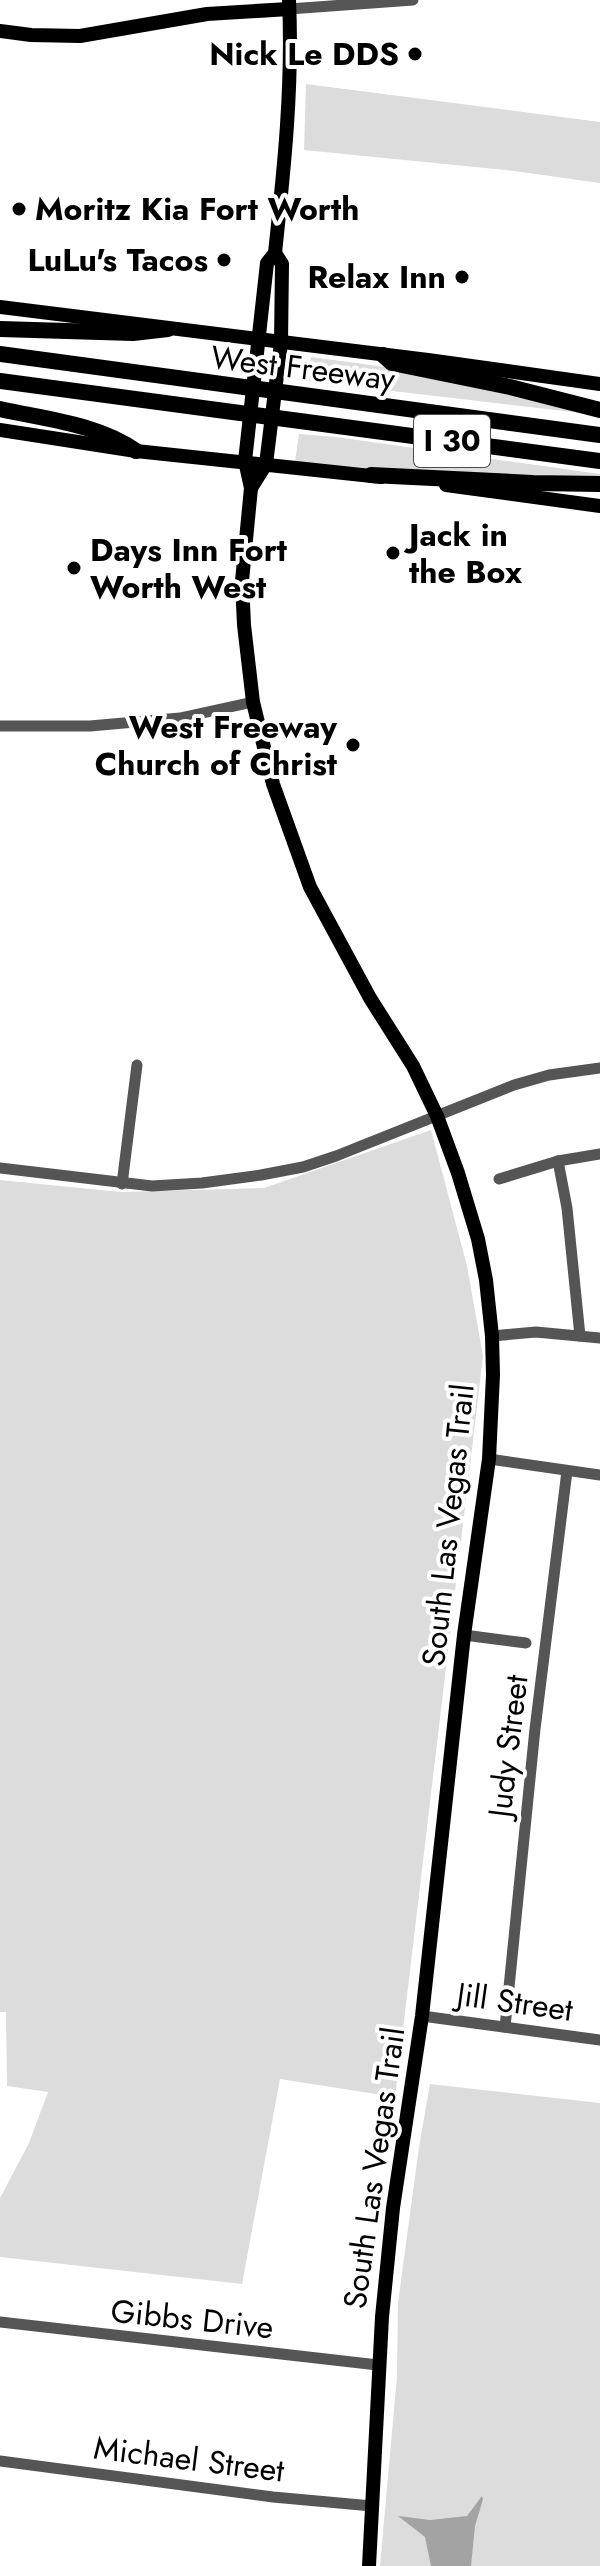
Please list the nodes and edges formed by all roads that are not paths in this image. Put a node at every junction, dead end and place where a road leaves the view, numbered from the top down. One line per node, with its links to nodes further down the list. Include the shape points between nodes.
1 (413, 0): 2 (street)
2 (289, 4): 3 (main road, via 80,36); 4 (main road, via 290,95)
3 (0, 31)
4 (275, 253): 8 (main road, South Las Vegas Trail, via 267,263); 9 (main road, via 282,264)
5 (0, 307): 7 (main road, West Freeway)
6 (0, 329): 7 (highway)
7 (168, 329): 8 (main road, West Freeway)
8 (259, 341): 9 (main road, West Freeway); 19 (main road, South Las Vegas Trail)
9 (281, 343): 11 (main road, West Freeway); 21 (main road)
10 (0, 354): 17 (highway, West Freeway / I 30)
11 (383, 355): 13 (main road, West Freeway); 15 (highway, via 392,363)
12 (0, 381): 20 (highway, West Freeway / I 30)
13 (600, 384)
14 (0, 409): 18 (highway, via 121,440)
15 (600, 410)
16 (0, 430): 18 (main road)
17 (600, 435)
18 (136, 451): 19 (main road)
19 (245, 461): 21 (main road); 24 (main road, South Las Vegas Trail)
20 (600, 461)
21 (266, 464): 22 (main road); 24 (main road, South Las Vegas Trail)
22 (371, 475): 23 (highway); 25 (main road)
23 (600, 484)
24 (251, 488): 26 (main road, South Las Vegas Trail, via 242,581)
25 (600, 506)
26 (253, 702): 27 (street, via 180,718); 30 (main road, South Las Vegas Trail, via 273,784 310,887)
27 (0, 726)
28 (137, 1065): 35 (street)
29 (600, 1068): 30 (street, via 514,1085)
30 (437, 1116): 35 (street, via 303,1167 202,1183); 36 (main road, South Las Vegas Trail, via 478,1239)
31 (600, 1154): 32 (street)
32 (558, 1161): 34 (street); 37 (street)
33 (0, 1168): 35 (street)
34 (499, 1179)
35 (122, 1184)
36 (492, 1336): 37 (street); 39 (main road, South Las Vegas Trail)
37 (580, 1336): 38 (street)
38 (600, 1338)
39 (489, 1459): 40 (street); 42 (main road, South Las Vegas Trail)
40 (567, 1471): 41 (street); 45 (street, Judy Street)
41 (600, 1475)
42 (464, 1635): 43 (street); 44 (main road, South Las Vegas Trail)
43 (526, 1643)
44 (422, 2016): 45 (street, Jill Street); 48 (main road, South Las Vegas Trail, via 393,2208)
45 (505, 2027): 46 (street, Jill Street)
46 (600, 2040)
47 (0, 2322): 48 (street, Gibbs Drive)
48 (378, 2365): 50 (main road, South Las Vegas Trail)
49 (0, 2461): 50 (street, Michael Street)
50 (372, 2506): 51 (main road, South Las Vegas Trail)
51 (369, 2566)

